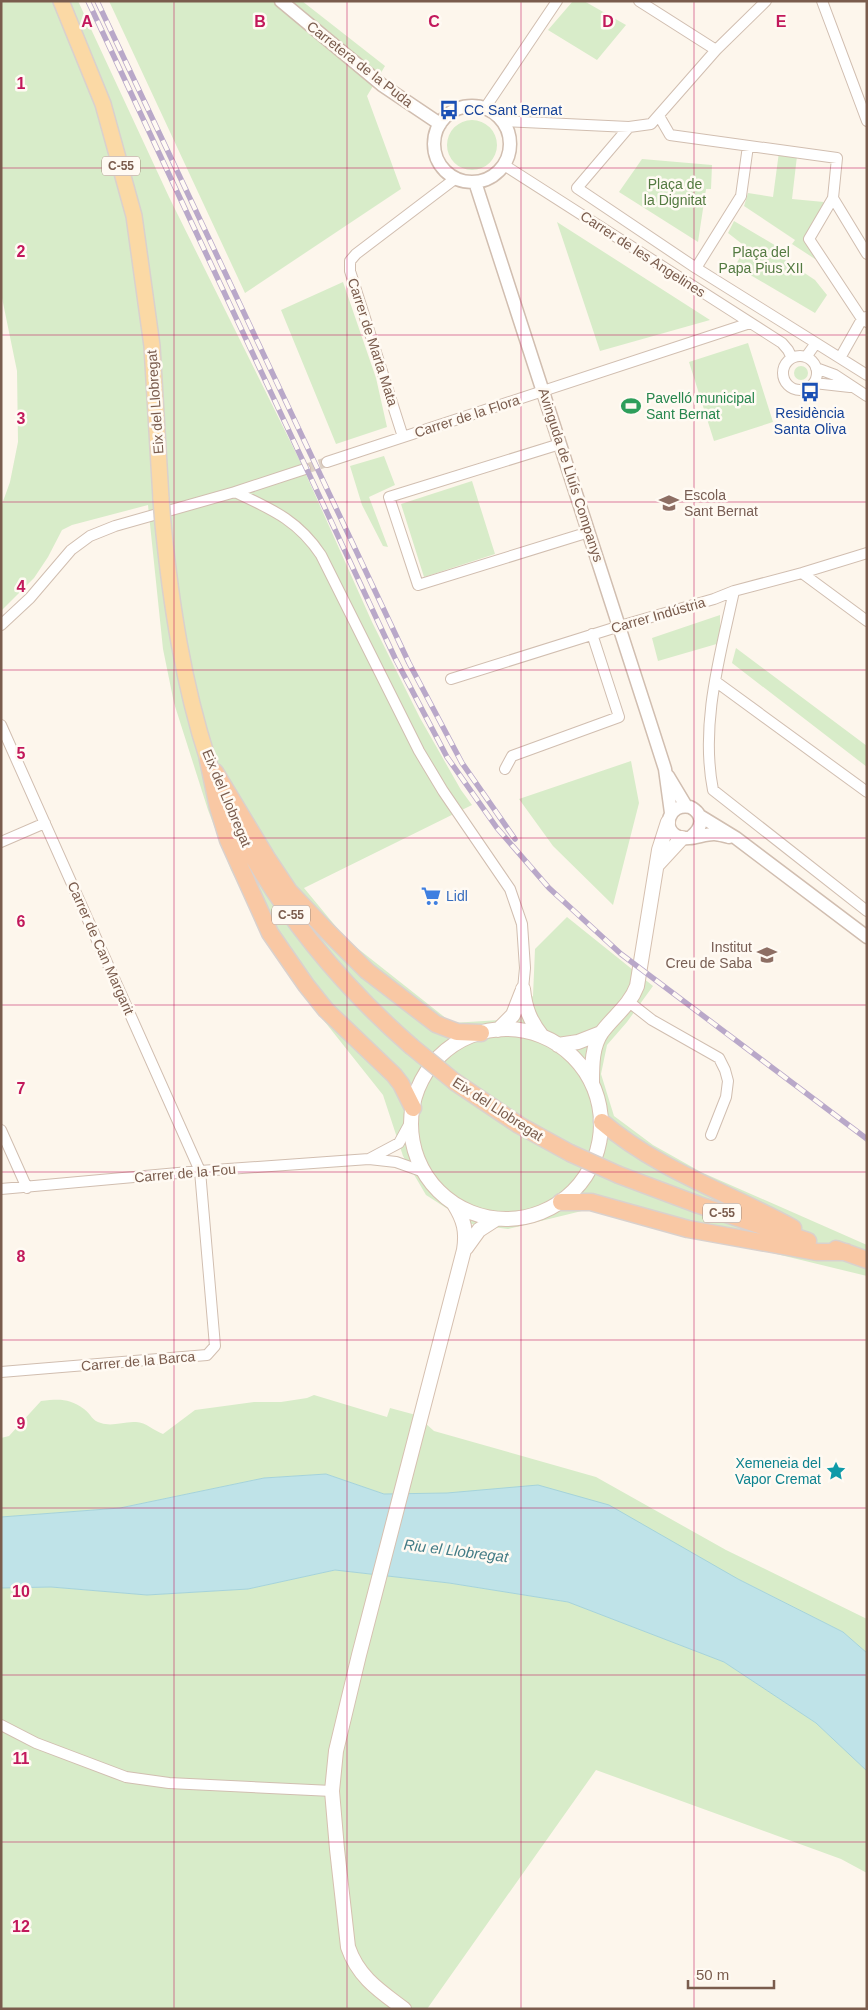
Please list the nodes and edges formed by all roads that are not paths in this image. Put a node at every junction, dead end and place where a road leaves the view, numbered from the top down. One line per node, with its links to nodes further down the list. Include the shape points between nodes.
1 (61, 1): 49 (main road, Eix del Llobregat / C-55, bridge, via 103,104 134,216 152,346 170,588 185,678)
2 (281, 1): 12 (street, Carretera de la Puda, via 382,85)
3 (557, 1): 8 (street)
4 (639, 1): 7 (street)
5 (766, 1): 7 (street)
6 (822, 1): 10 (street)
7 (716, 50): 9 (street)
8 (485, 108): 11 (street); 12 (street, via 460,108)
9 (659, 116): 13 (street, via 651,124); 14 (street, via 670,136)
10 (867, 120)
11 (502, 121): 13 (street); 15 (street, via 510,142)
12 (440, 124): 16 (street, via 434,144 436,155 440,165)
13 (629, 127): 20 (street, Carrer de les Angelines, via 576,188)
14 (748, 146): 18 (street, via 837,158); 20 (street, via 741,196)
15 (504, 165): 17 (street, via 491,176); 22 (street, Carrer de les Angelines)
16 (456, 178): 17 (street); 33 (street, Carrer de Marta Mata, via 350,261 350,270)
17 (475, 182): 31 (street, Avinguda de Lluís Companys)
18 (833, 198): 19 (street); 21 (street, via 809,239)
19 (867, 254)
20 (696, 268): 23 (street, Carrer de les Angelines)
21 (865, 319): 26 (street)
22 (750, 323): 25 (street, Carrer de les Angelines, via 782,344); 31 (street, Carrer de la Flora)
23 (816, 343): 24 (street); 26 (street, Carrer de les Angelines)
24 (806, 357): 25 (street); 27 (street)
25 (792, 358): 29 (street, via 784,370 788,384 800,390)
26 (840, 358): 28 (street, Carrer de les Angelines)
27 (816, 368): 29 (street); 30 (street)
28 (867, 375)
29 (814, 383): 30 (street)
30 (855, 388): 32 (street)
31 (543, 391): 33 (street, Carrer de la Flora); 34 (street, Avinguda de Lluís Companys)
32 (867, 396)
33 (404, 437): 35 (street, Carrer de la Flora)
34 (560, 444): 38 (street, Avinguda de Lluís Companys); 38 (street, via 389,497 418,585)
35 (327, 462)
36 (305, 469): 37 (street)
37 (235, 492): 43 (street, via 90,536 70,550 30,598); 63 (street, via 292,521 310,538 321,555 419,751 510,889 522,924)
38 (589, 532): 44 (street, Avinguda de Lluís Companys)
39 (867, 553): 40 (street, Carrer Indústria)
40 (802, 574): 41 (street, Carrer Indústria); 42 (street)
41 (734, 591): 44 (street, Carrer Indústria); 47 (street)
42 (867, 621)
43 (1, 625)
44 (620, 626): 45 (street, Carrer Indústria); 51 (street, Avinguda de Lluís Companys)
45 (592, 634): 46 (street, Carrer Indústria); 50 (street, via 619,717 512,756)
46 (451, 679)
47 (715, 681): 52 (street); 61 (street, via 708,741 713,790)
48 (1, 725): 56 (street, Carrer de Can Margarit)
49 (208, 760): 66 (highway, via 289,891 326,932 367,971 436,1024 457,1032); 71 (highway, via 228,840 270,933 326,1010 397,1080); 83 (highway, Eix del Llobregat / C-55, bridge, via 236,827 271,887 308,938 366,1005 455,1082 519,1125 619,1175)
50 (505, 769)
51 (664, 769): 53 (street); 55 (street)
52 (867, 792)
53 (686, 806): 54 (street); 55 (street, via 677,807)
54 (700, 816): 57 (street, via 699,830); 58 (street)
55 (669, 818): 57 (street, via 674,834); 60 (main road)
56 (45, 823): 59 (street); 76 (street, Carrer de Can Margarit)
57 (687, 837): 58 (street, via 713,834); 60 (main road, via 663,856)
58 (736, 838): 62 (street)
59 (1, 842)
60 (656, 867): 64 (main road, via 640,976)
61 (867, 911)
62 (867, 937)
63 (523, 989): 65 (main road, via 513,1015); 68 (main road, via 529,1017)
64 (629, 1002): 67 (main road); 74 (street, via 652,1020 719,1058 728,1081 726,1097)
65 (498, 1030): 66 (main road); 68 (main road)
66 (481, 1033): 71 (main road, via 461,1041 429,1069 419,1088)
67 (601, 1033): 69 (main road); 70 (main road, via 592,1059)
68 (542, 1036): 69 (main road)
69 (558, 1045): 70 (main road, via 572,1055)
70 (592, 1082): 72 (main road)
71 (412, 1114): 75 (street, Carrer de la Fou, via 398,1143); 77 (main road, via 414,1147)
72 (602, 1122): 80 (main road, via 598,1148 588,1173); 83 (highway, via 647,1154)
73 (1, 1130): 78 (street)
74 (710, 1136)
75 (369, 1159): 76 (street, Carrer de la Fou); 77 (street, Carrer de la Fou, via 396,1162)
76 (200, 1172): 78 (street, Carrer de la Fou); 87 (street, Carrer de la Barca, via 214,1327 215,1346 212,1351 207,1355)
77 (424, 1172): 81 (main road)
78 (27, 1188): 79 (street, Carrer de la Fou)
79 (1, 1189)
80 (561, 1202): 82 (main road, via 523,1218); 85 (highway, via 591,1202 688,1229 817,1252)
81 (454, 1204): 82 (main road); 84 (main road, via 464,1220)
82 (496, 1219): 84 (main road, via 479,1230)
83 (826, 1246): 85 (highway, Eix del Llobregat / C-55)
84 (464, 1250): 89 (main road, via 359,1654 340,1732)
85 (846, 1252): 86 (highway, Eix del Llobregat / C-55)
86 (867, 1260)
87 (1, 1372)
88 (1, 1725): 89 (street, via 36,1743 126,1777 169,1783)
89 (332, 1791): 90 (main road, via 348,1947 367,1980)
90 (404, 2009)

